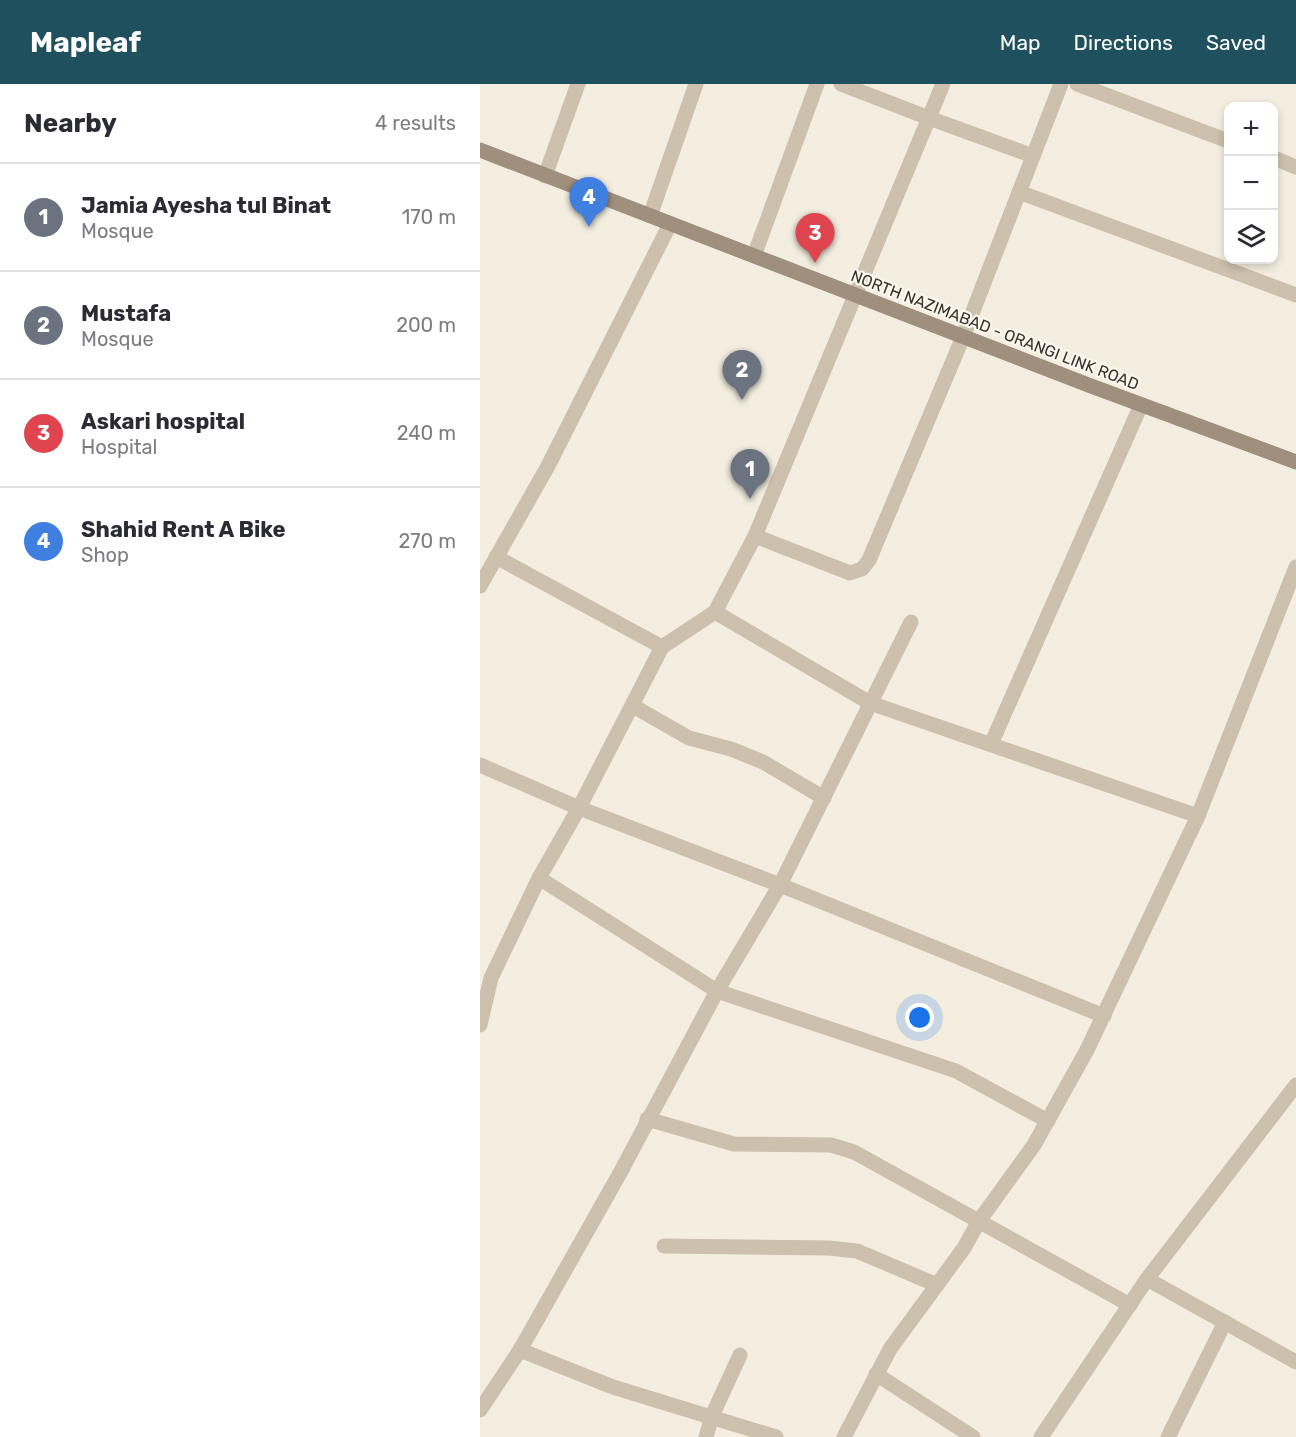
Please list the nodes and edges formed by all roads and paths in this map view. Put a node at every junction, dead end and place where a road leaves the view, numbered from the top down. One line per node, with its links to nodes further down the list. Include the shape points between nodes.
1 (578, 84): 14 (street)
2 (696, 84): 16 (street)
3 (817, 84): 18 (street)
4 (841, 84): 8 (street)
5 (943, 84): 8 (street)
6 (1061, 84): 11 (street)
7 (1077, 84): 9 (street)
8 (928, 118): 11 (street); 19 (street)
9 (1224, 139)
10 (480, 150): 14 (main road, NORTH NAZIMABAD - ORANGI LINK ROAD)
11 (1033, 156): 15 (street)
12 (1278, 160): 13 (street)
13 (1296, 167)
14 (545, 176): 16 (main road, NORTH NAZIMABAD - ORANGI LINK ROAD)
15 (1019, 192): 20 (street); 21 (street)
16 (650, 216): 17 (main road, NORTH NAZIMABAD - ORANGI LINK ROAD)
17 (670, 224): 18 (main road, NORTH NAZIMABAD - ORANGI LINK ROAD); 25 (street, via 548,466)
18 (754, 256): 19 (main road, NORTH NAZIMABAD - ORANGI LINK ROAD)
19 (856, 296): 21 (main road, NORTH NAZIMABAD - ORANGI LINK ROAD); 24 (street)
20 (1296, 296)
21 (963, 337): 22 (main road, NORTH NAZIMABAD - ORANGI LINK ROAD); 24 (street, via 862,569 850,573 839,570)
22 (1141, 405): 23 (main road, NORTH NAZIMABAD - ORANGI LINK ROAD); 33 (street)
23 (1296, 462)
24 (755, 536): 28 (street)
25 (496, 556): 27 (street); 30 (street)
26 (1296, 567): 37 (street)
27 (480, 586)
28 (715, 612): 30 (street); 31 (street)
29 (911, 622): 31 (street)
30 (662, 647): 32 (street)
31 (870, 704): 33 (street); 35 (street)
32 (633, 706): 35 (street, via 689,738 763,762); 36 (street)
33 (991, 744): 37 (street)
34 (480, 765): 36 (street)
35 (824, 798): 39 (street)
36 (579, 808): 38 (street); 39 (street)
37 (1198, 816): 41 (street)
38 (539, 878): 40 (street); 42 (street, via 490,978)
39 (780, 885): 40 (street); 41 (street)
40 (717, 991): 44 (street); 45 (street, via 957,1071)
41 (1104, 1016): 45 (street)
42 (480, 1025)
43 (1296, 1085): 48 (street)
44 (647, 1119): 46 (street, via 734,1144 831,1145 854,1152); 52 (street)
45 (1048, 1121): 46 (street)
46 (979, 1221): 49 (street); 50 (street)
47 (664, 1246): 49 (street, via 857,1251)
48 (1147, 1279): 50 (street); 51 (street)
49 (937, 1285): 55 (street)
50 (1130, 1305): 62 (street)
51 (1225, 1322): 54 (street); 63 (street)
52 (520, 1350): 56 (street); 57 (street, via 614,1387)
53 (740, 1355): 57 (street)
54 (1296, 1362)
55 (876, 1374): 60 (street); 61 (street)
56 (481, 1408)
57 (712, 1416): 58 (street); 59 (street)
58 (706, 1437)
59 (776, 1437)
60 (844, 1437)
61 (973, 1437)
62 (1041, 1437)
63 (1168, 1437)

